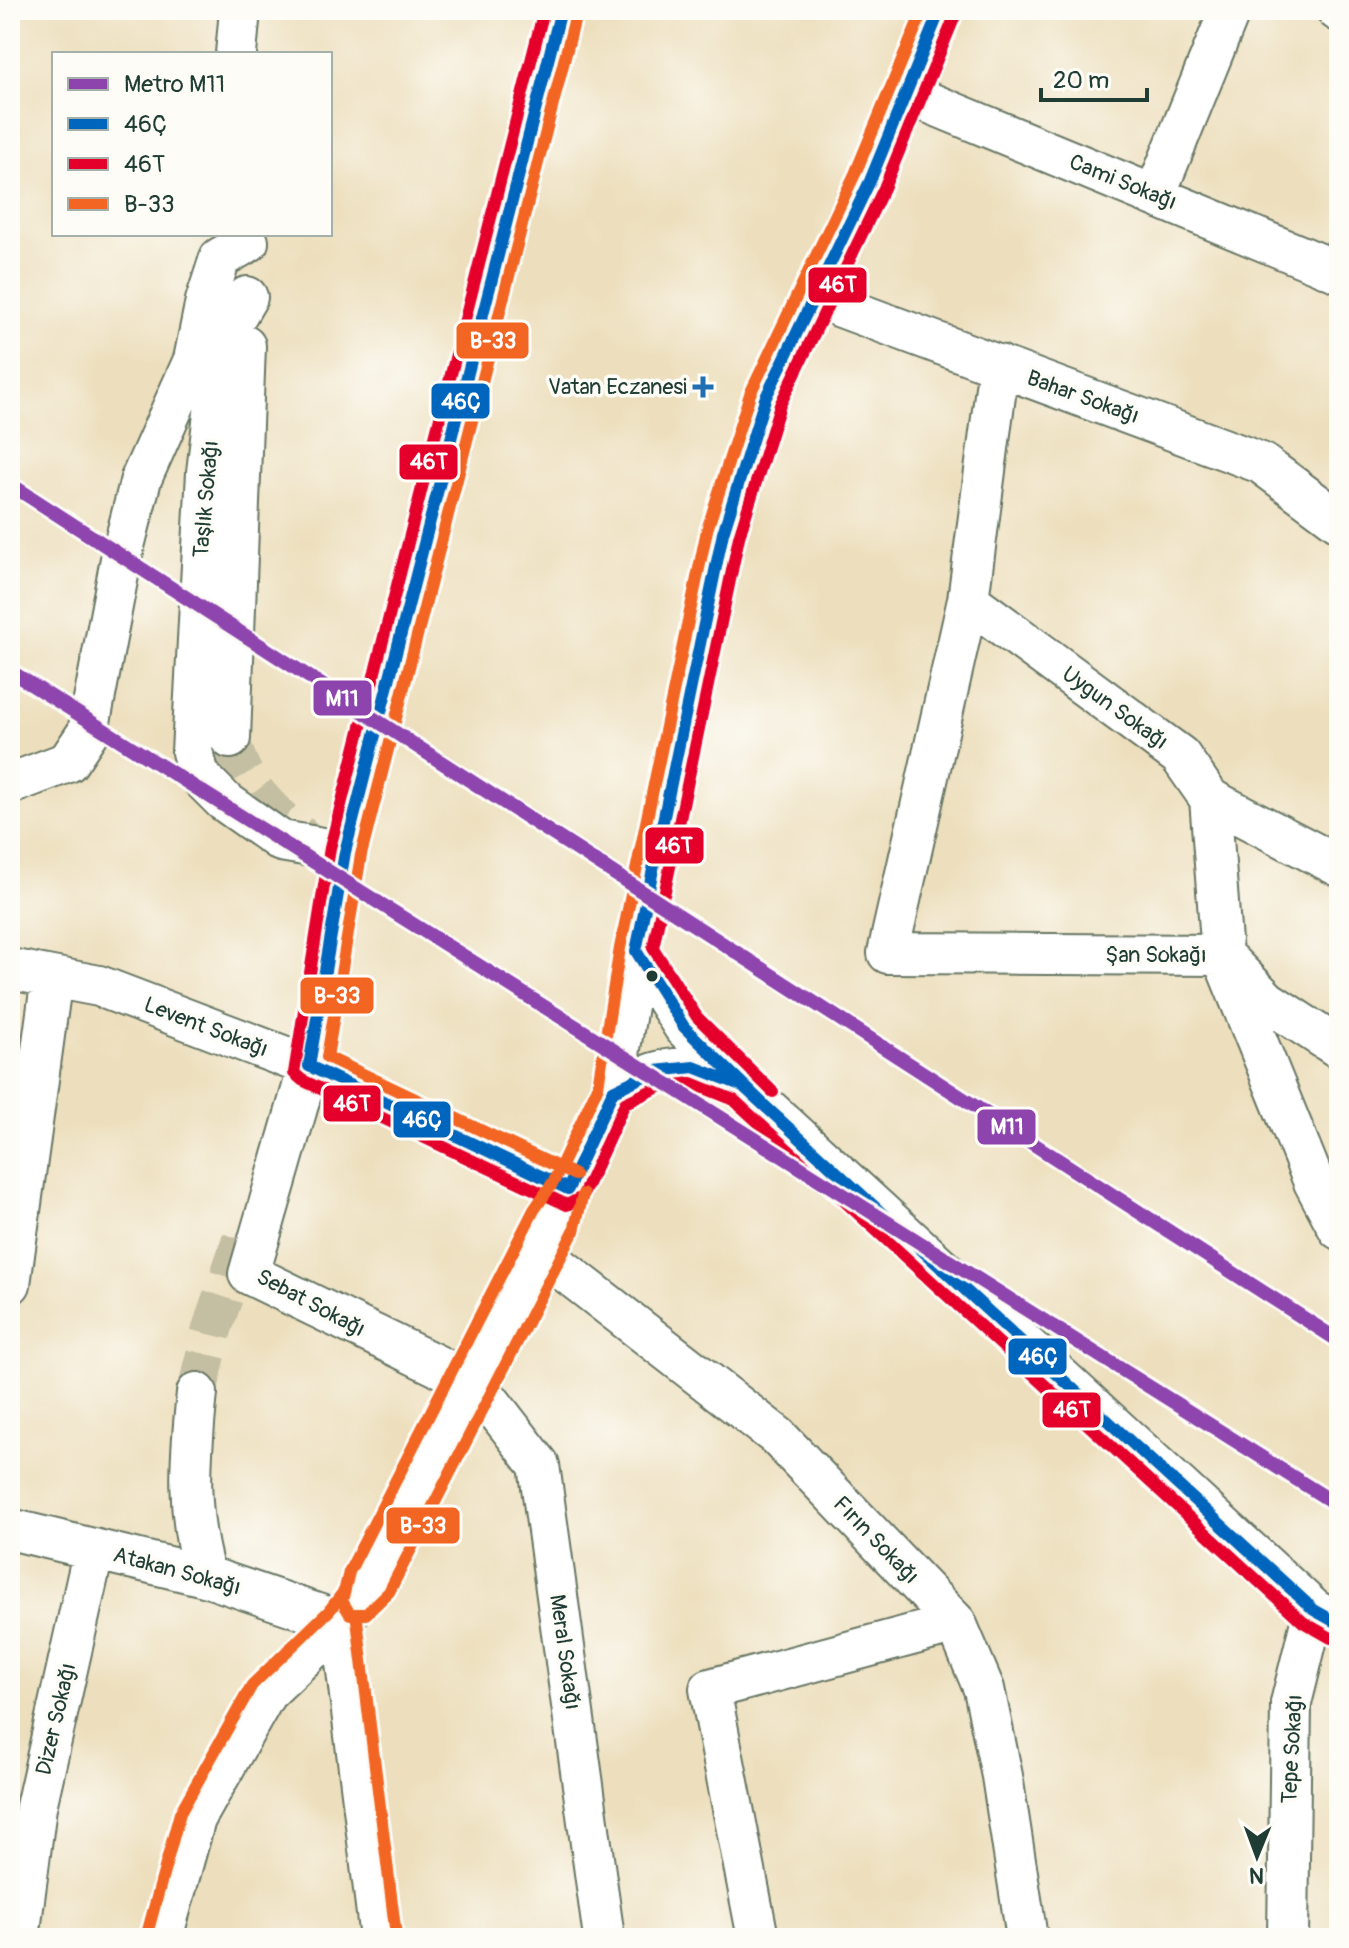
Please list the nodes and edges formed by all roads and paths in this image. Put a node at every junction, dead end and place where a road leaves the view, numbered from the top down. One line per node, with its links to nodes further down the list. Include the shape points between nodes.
1 (240, 10): 5 (street)
2 (561, 10): 18 (street)
3 (940, 10): 6 (street)
4 (1230, 10): 7 (street)
5 (236, 52)
6 (908, 94): 7 (street, Cami Sokağı); 11 (street)
7 (1155, 195): 9 (street, Cami Sokağı)
8 (248, 238): 10 (street, Taşlık Sokağı); 16 (street, via 220,258 194,360 141,479 88,732 68,762)
9 (1339, 272)
10 (247, 297): 15 (street, Taşlık Sokağı); 18 (street, Taşlık Sokağı, via 223,338 207,472 192,752 200,777 281,841)
11 (814, 297): 12 (street, Bahar Sokağı); 20 (street, via 765,399 723,533)
12 (999, 365): 13 (street, Bahar Sokağı, via 1261,463); 14 (street)
13 (1339, 521)
14 (968, 600): 17 (street, Uygun Sokağı, via 1180,756); 21 (street, Şan Sokağı, via 888,953)
15 (230, 738)
16 (10, 784)
17 (1210, 799): 19 (street, Uygun Sokağı); 21 (street)
18 (345, 852): 25 (street)
19 (1339, 866)
20 (636, 951): 26 (street, via 684,1027); 27 (street)
21 (1222, 955): 24 (street, via 1267,1001); 30 (street, Şan Sokağı, via 1314,1182)
22 (10, 969): 23 (street, Levent Sokağı)
23 (52, 977): 25 (street, Levent Sokağı, via 99,986); 28 (street)
24 (1339, 1048)
25 (309, 1066): 29 (street, Levent Sokağı); 33 (street, Sebat Sokağı, via 249,1274)
26 (743, 1086): 27 (street, via 694,1067 655,1071); 39 (street)
27 (613, 1091): 29 (street)
28 (19, 1147): 32 (street)
29 (568, 1189): 31 (street, via 560,1224); 33 (street, via 548,1217)
30 (1339, 1229)
31 (544, 1255): 33 (street); 40 (street, Fırın Sokağı, via 777,1436)
32 (10, 1284)
33 (471, 1382): 38 (street, via 375,1585); 44 (street, Meral Sokağı, via 539,1465)
34 (197, 1393): 37 (street, via 189,1469 192,1532)
35 (10, 1529): 36 (street, Atakan Sokağı)
36 (94, 1549): 37 (street, Atakan Sokağı); 41 (street, Dizer Sokağı, via 36,1807)
37 (205, 1576): 38 (street, Atakan Sokağı)
38 (350, 1611): 42 (street, via 266,1693 195,1819); 43 (street)
39 (1326, 1617): 47 (street, Tepe Sokağı, via 1291,1703)
40 (956, 1623): 45 (street, via 710,1689); 46 (street, Fırın Sokağı, via 984,1689)
41 (19, 1938)
42 (162, 1938)
43 (380, 1938)
44 (604, 1938)
45 (758, 1938)
46 (1027, 1938)
47 (1288, 1938)

